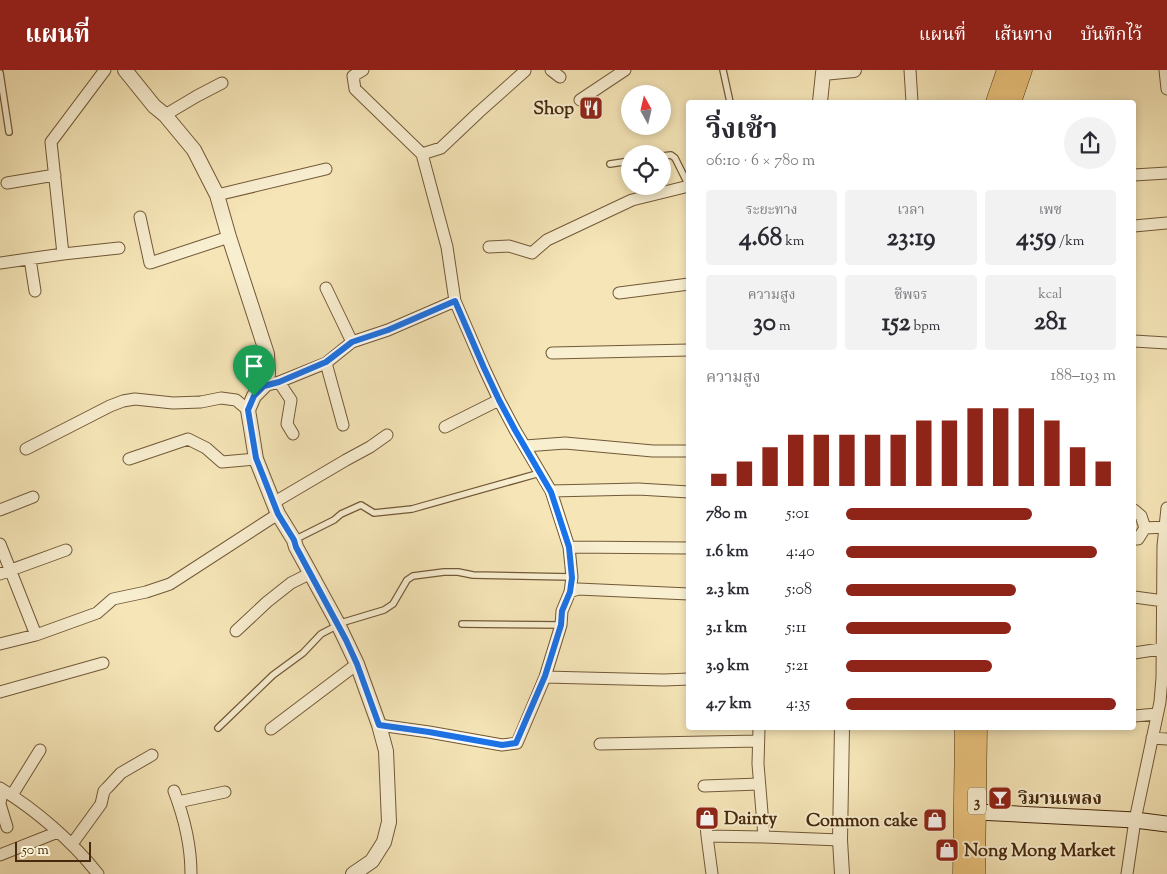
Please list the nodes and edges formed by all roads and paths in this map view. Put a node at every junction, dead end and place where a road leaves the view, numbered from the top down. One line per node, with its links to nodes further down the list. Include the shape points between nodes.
1 (106, 70): 30 (street, via 51,142)
2 (124, 70): 22 (street)
3 (363, 70): 24 (street, via 353,76 355,90)
4 (625, 70): 16 (street)
5 (723, 70): 17 (lane)
6 (854, 70): 12 (street)
7 (910, 70): 19 (street)
8 (1006, 70): 20 (main road)
9 (1023, 70): 21 (main road)
10 (1165, 70): 15 (street)
11 (525, 72): 24 (street, via 441,148)
12 (823, 72): 18 (street)
13 (0, 73): 23 (lane)
14 (222, 83): 22 (street)
15 (1167, 89)
16 (580, 100)
17 (730, 100)
18 (820, 100)
19 (912, 100)
20 (996, 100)
21 (1013, 100)
22 (166, 116): 35 (street, via 194,150)
23 (9, 132)
24 (422, 154): 49 (street, via 447,247)
25 (671, 155): 32 (lane)
26 (621, 162): 27 (lane)
27 (610, 164)
28 (326, 169): 35 (street)
29 (1167, 173): 31 (street)
30 (55, 175): 33 (street); 42 (street)
31 (1136, 176)
32 (686, 180)
33 (7, 183)
34 (686, 187): 40 (street, via 632,200 547,240 532,252 510,246)
35 (217, 195): 39 (street)
36 (140, 217): 39 (street, via 150,263)
37 (1167, 223): 38 (street)
38 (1136, 226)
39 (229, 238): 57 (street, via 267,354 268,374)
40 (489, 247)
41 (120, 248): 42 (street)
42 (63, 254): 43 (street)
43 (30, 259): 44 (street); 47 (street)
44 (0, 263)
45 (686, 284): 48 (street)
46 (326, 288): 51 (street)
47 (35, 291)
48 (620, 293)
49 (455, 301): 51 (street); 58 (street)
50 (1136, 341): 52 (street)
51 (352, 342): 55 (street)
52 (1167, 343)
53 (686, 350): 54 (street)
54 (552, 353)
55 (326, 362): 56 (street); 60 (street)
56 (279, 382): 57 (street); 62 (street, via 291,400 287,424)
57 (264, 386): 59 (street, via 254,396)
58 (499, 400): 61 (street); 64 (street)
59 (248, 410): 65 (street, via 236,400 221,398 173,403 135,399 110,406); 67 (street)
60 (343, 425)
61 (445, 427)
62 (292, 434)
63 (387, 435): 74 (street)
64 (525, 446): 66 (street, via 565,443); 69 (street)
65 (26, 449)
66 (686, 452)
67 (256, 458): 68 (street, via 222,462 188,438); 74 (street)
68 (129, 459)
69 (540, 473): 70 (street); 79 (lane, via 412,509 374,513 361,505)
70 (551, 492): 71 (street, via 638,488); 83 (street)
71 (686, 492)
72 (33, 497): 75 (street)
73 (1167, 508): 77 (street)
74 (276, 509): 79 (street); 98 (street, via 170,584 112,599 97,613)
75 (0, 510)
76 (1136, 512): 78 (street, via 1142,516)
77 (1166, 527): 78 (street); 82 (street)
78 (1145, 528): 80 (street)
79 (294, 540): 87 (street)
80 (1136, 540)
81 (0, 544): 86 (street)
82 (1165, 546): 88 (street)
83 (569, 547): 84 (street); 89 (street)
84 (686, 548)
85 (66, 550): 86 (street)
86 (6, 572): 98 (street)
87 (311, 573): 94 (street); 97 (street, via 291,583)
88 (1165, 573): 93 (street)
89 (572, 578): 90 (street); 94 (lane, via 458,572 413,576 384,610)
90 (570, 592): 91 (street, via 578,589); 96 (street, via 562,611)
91 (686, 594)
92 (1136, 597): 93 (street)
93 (1164, 601): 100 (street)
94 (337, 623): 103 (street); 111 (lane, via 273,674)
95 (462, 624): 96 (lane)
96 (561, 625): 104 (street)
97 (236, 631)
98 (36, 635): 99 (street)
99 (0, 644)
100 (1165, 648): 101 (street); 105 (street)
101 (1136, 653)
102 (103, 663): 107 (street)
103 (357, 664): 110 (street); 112 (street)
104 (545, 676): 106 (street); 110 (street, via 516,743 502,745)
105 (1165, 678): 108 (street)
106 (686, 679)
107 (0, 692)
108 (1157, 714): 109 (street); 117 (street)
109 (1136, 716)
110 (379, 725): 142 (street, via 386,751 389,822 384,842 372,861)
111 (218, 728)
112 (271, 729)
113 (759, 730): 119 (street)
114 (842, 730): 137 (street)
115 (964, 730): 145 (main road, 3)
116 (978, 730): 129 (main road, 3)
117 (1152, 738): 118 (street); 131 (street)
118 (1167, 739)
119 (758, 741): 120 (street); 123 (street)
120 (600, 744)
121 (40, 750): 126 (street)
122 (152, 755): 138 (street, via 121,773 106,788 101,804)
123 (759, 784): 124 (street); 136 (street)
124 (704, 786)
125 (174, 790): 128 (street)
126 (5, 791): 133 (street, via 0,804); 134 (street)
127 (224, 792): 128 (street)
128 (178, 802): 141 (street, via 185,824)
129 (977, 812): 131 (main road); 146 (main road, 3)
130 (705, 814): 135 (street)
131 (1135, 820): 132 (main road); 147 (street)
132 (1167, 824)
133 (7, 827)
134 (58, 832): 138 (street); 139 (street)
135 (707, 836): 136 (street); 143 (street)
136 (764, 836): 137 (street)
137 (840, 840): 144 (street)
138 (72, 844): 140 (street)
139 (0, 854)
140 (98, 874)
141 (191, 874)
142 (353, 874)
143 (712, 874)
144 (842, 874)
145 (962, 874)
146 (976, 874)
147 (1127, 874)

